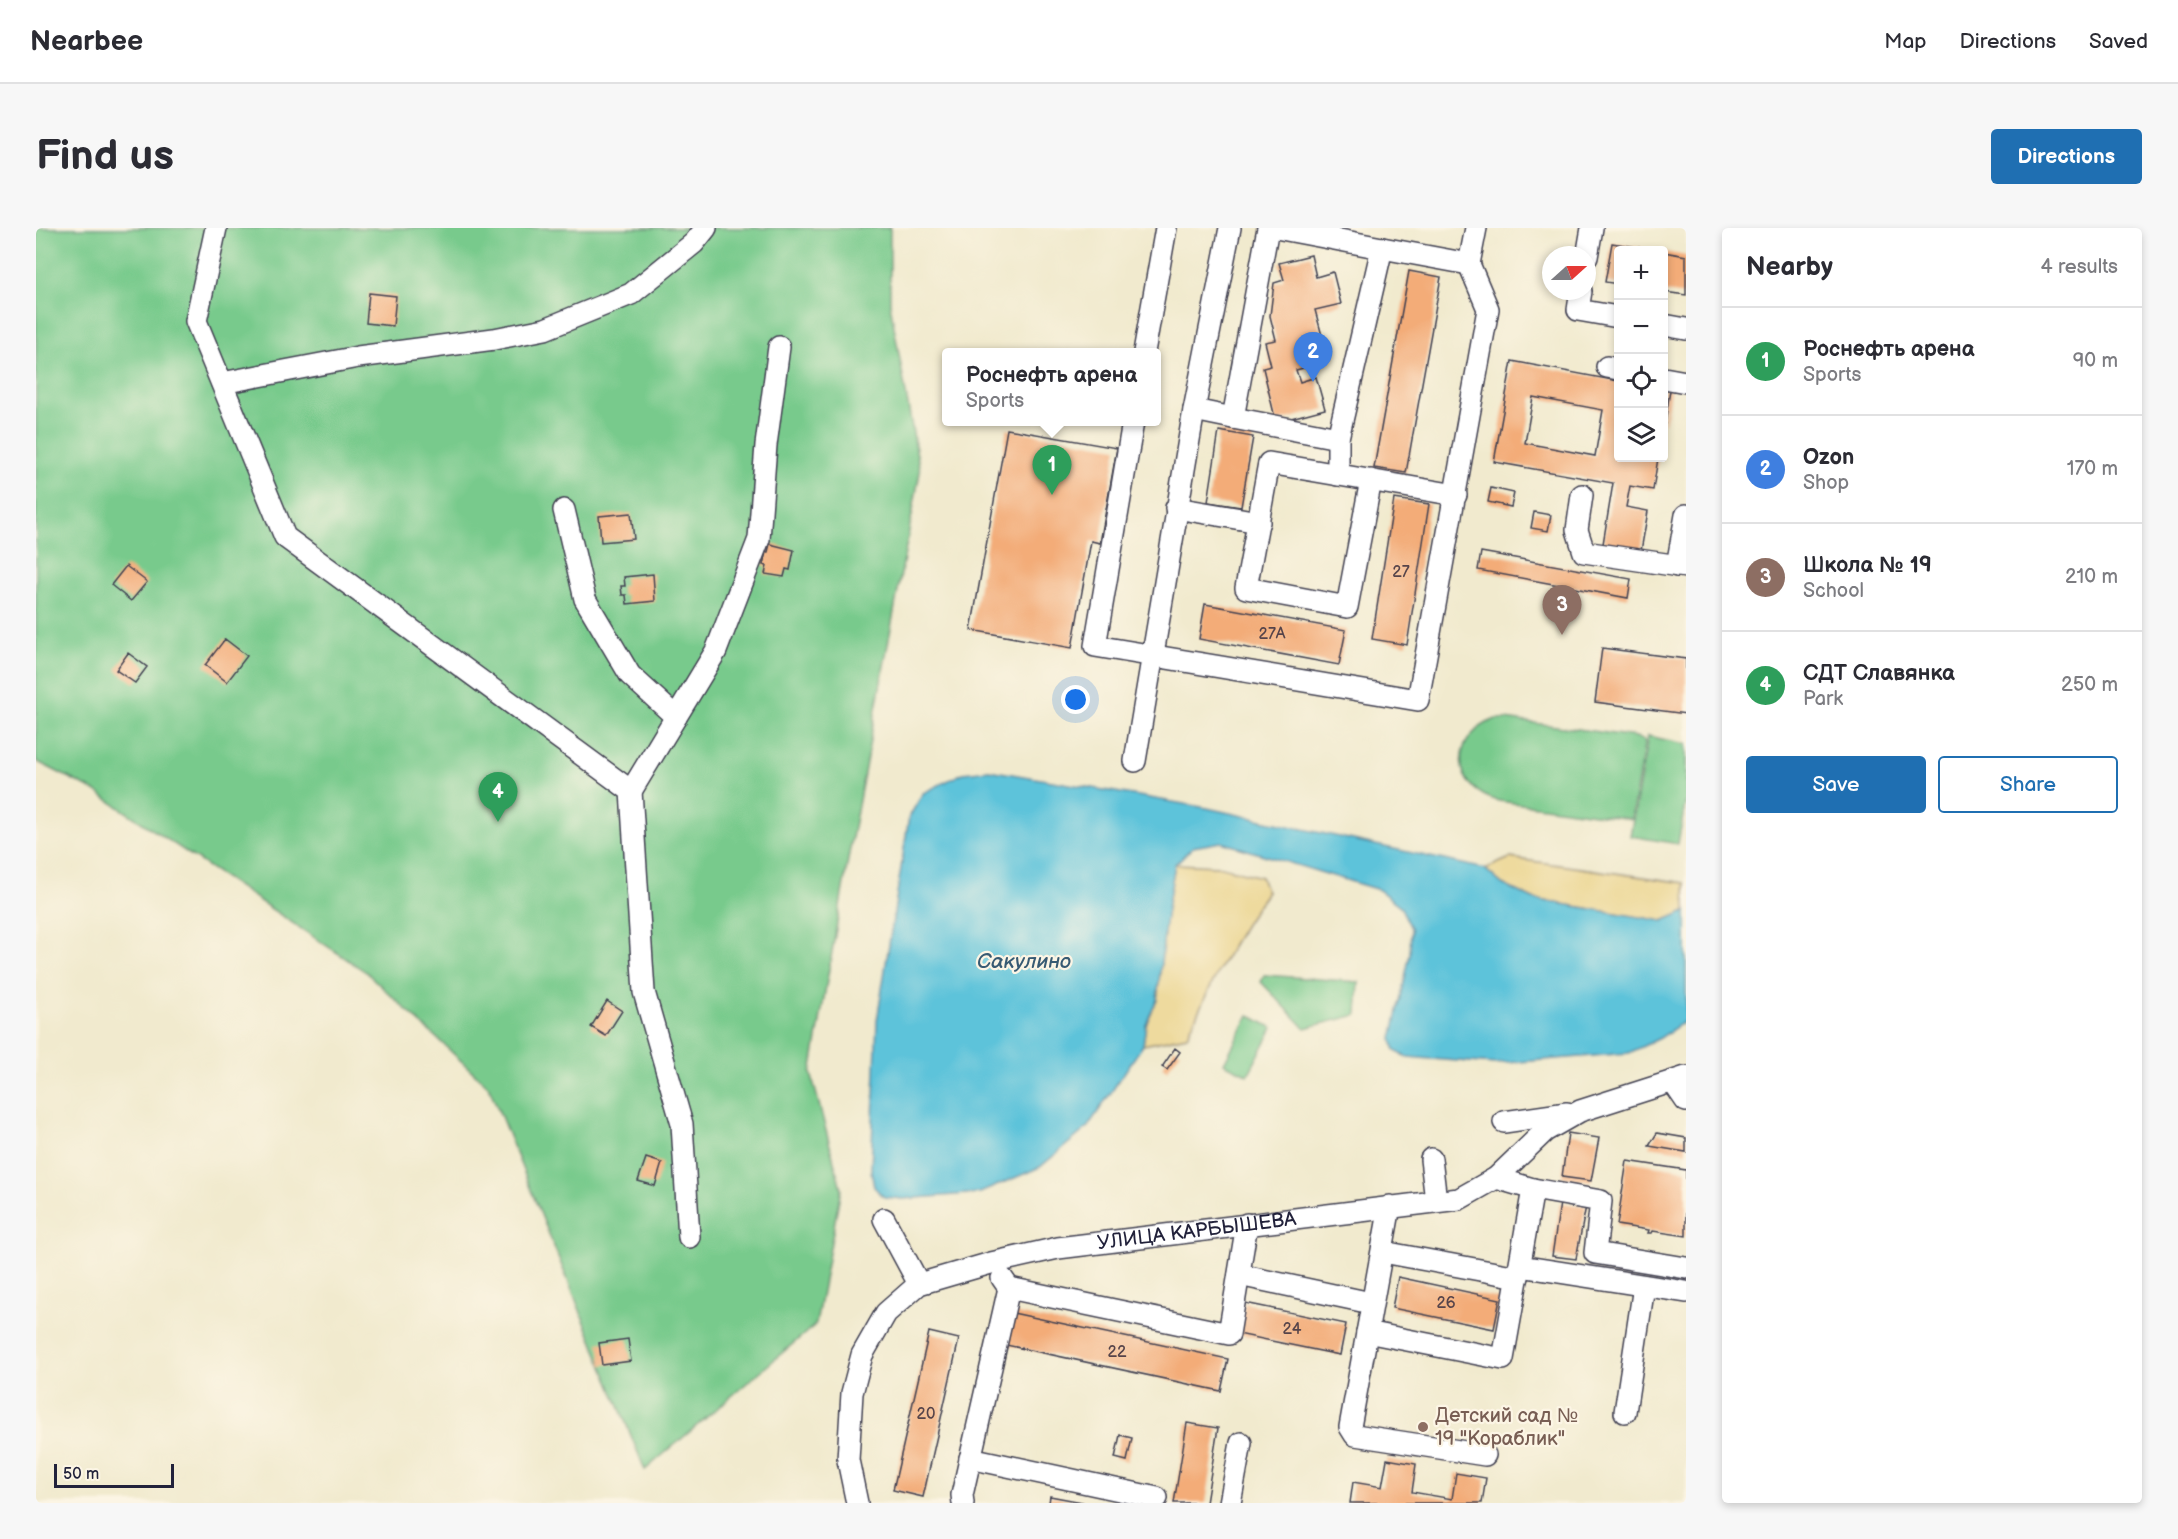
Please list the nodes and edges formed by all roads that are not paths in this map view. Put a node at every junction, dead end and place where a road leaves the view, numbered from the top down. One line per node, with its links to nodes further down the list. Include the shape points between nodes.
1 (216, 228): 20 (street, via 196,321)
2 (706, 228): 20 (street, via 694,243 631,294 545,329 358,357)
3 (1166, 228): 17 (street)
4 (1230, 228): 21 (street)
5 (1268, 228): 22 (street)
6 (1276, 228): 10 (street)
7 (1476, 228): 11 (street)
8 (1592, 228): 9 (street)
9 (1589, 246)
10 (1382, 248): 11 (street); 24 (street)
11 (1469, 264): 27 (street, via 1488,309)
12 (1580, 300): 13 (street, via 1578,310)
13 (1614, 316)
14 (1668, 326): 15 (street)
15 (1686, 329)
16 (779, 347): 35 (street, via 759,539 716,651)
17 (1145, 348)
18 (1668, 379): 19 (street)
19 (1686, 382)
20 (222, 383): 37 (street, via 285,537)
21 (1194, 410): 22 (street); 29 (street)
22 (1233, 418): 24 (street)
23 (1132, 426): 34 (street, via 1095,646)
24 (1338, 438): 25 (street)
25 (1338, 476): 26 (street); 32 (street, via 1269,463)
26 (1371, 480): 27 (street); 32 (street, via 1347,607 1246,588)
27 (1456, 495): 34 (street, via 1418,700)
28 (1582, 495): 33 (street, via 1577,530 1584,552)
29 (1176, 508): 32 (street); 34 (street)
30 (564, 510): 35 (street, via 585,599 630,675)
31 (1686, 515): 33 (street)
32 (1258, 522)
33 (1682, 567)
34 (1151, 656): 36 (street)
35 (676, 717): 37 (street)
36 (1135, 761)
37 (631, 791): 49 (street, via 644,992 682,1124)
38 (1680, 1080): 39 (street); 40 (street, УЛИЦА КАРБЫШЕВА)
39 (1686, 1101)
40 (1580, 1111): 41 (street); 43 (street, УЛИЦА КАРБЫШЕВА, via 1545,1131)
41 (1504, 1122)
42 (1431, 1159): 45 (street)
43 (1496, 1178): 44 (street); 45 (street, УЛИЦА КАРБЫШЕВА, via 1459,1198)
44 (1533, 1189): 52 (street, via 1602,1201 1595,1253); 53 (street)
45 (1436, 1201): 46 (street, УЛИЦА КАРБЫШЕВА)
46 (1390, 1206): 48 (street, УЛИЦА КАРБЫШЕВА); 50 (street)
47 (884, 1219): 55 (street)
48 (1247, 1224): 51 (street, УЛИЦА КАРБЫШЕВА, via 1058,1248); 54 (street)
49 (689, 1237)
50 (1383, 1252): 53 (street); 59 (street)
51 (991, 1263): 55 (street, УЛИЦА КАРБЫШЕВА); 57 (street)
52 (1686, 1268)
53 (1519, 1272): 56 (street); 60 (street, via 1503,1359)
54 (1239, 1275): 57 (street, via 1229,1334); 59 (street)
55 (919, 1284): 66 (street, УЛИЦА КАРБЫШЕВА, via 886,1313 862,1355 852,1393 848,1460)
56 (1644, 1286): 58 (street); 61 (street)
57 (1009, 1288): 64 (street)
58 (1686, 1292)
59 (1371, 1303): 60 (street)
60 (1366, 1332): 63 (street, via 1350,1427 1355,1434)
61 (1625, 1412)
62 (1241, 1443): 68 (street)
63 (1485, 1455)
64 (970, 1458): 65 (street); 67 (street)
65 (1157, 1498)
66 (857, 1503)
67 (963, 1503)
68 (1230, 1503)

